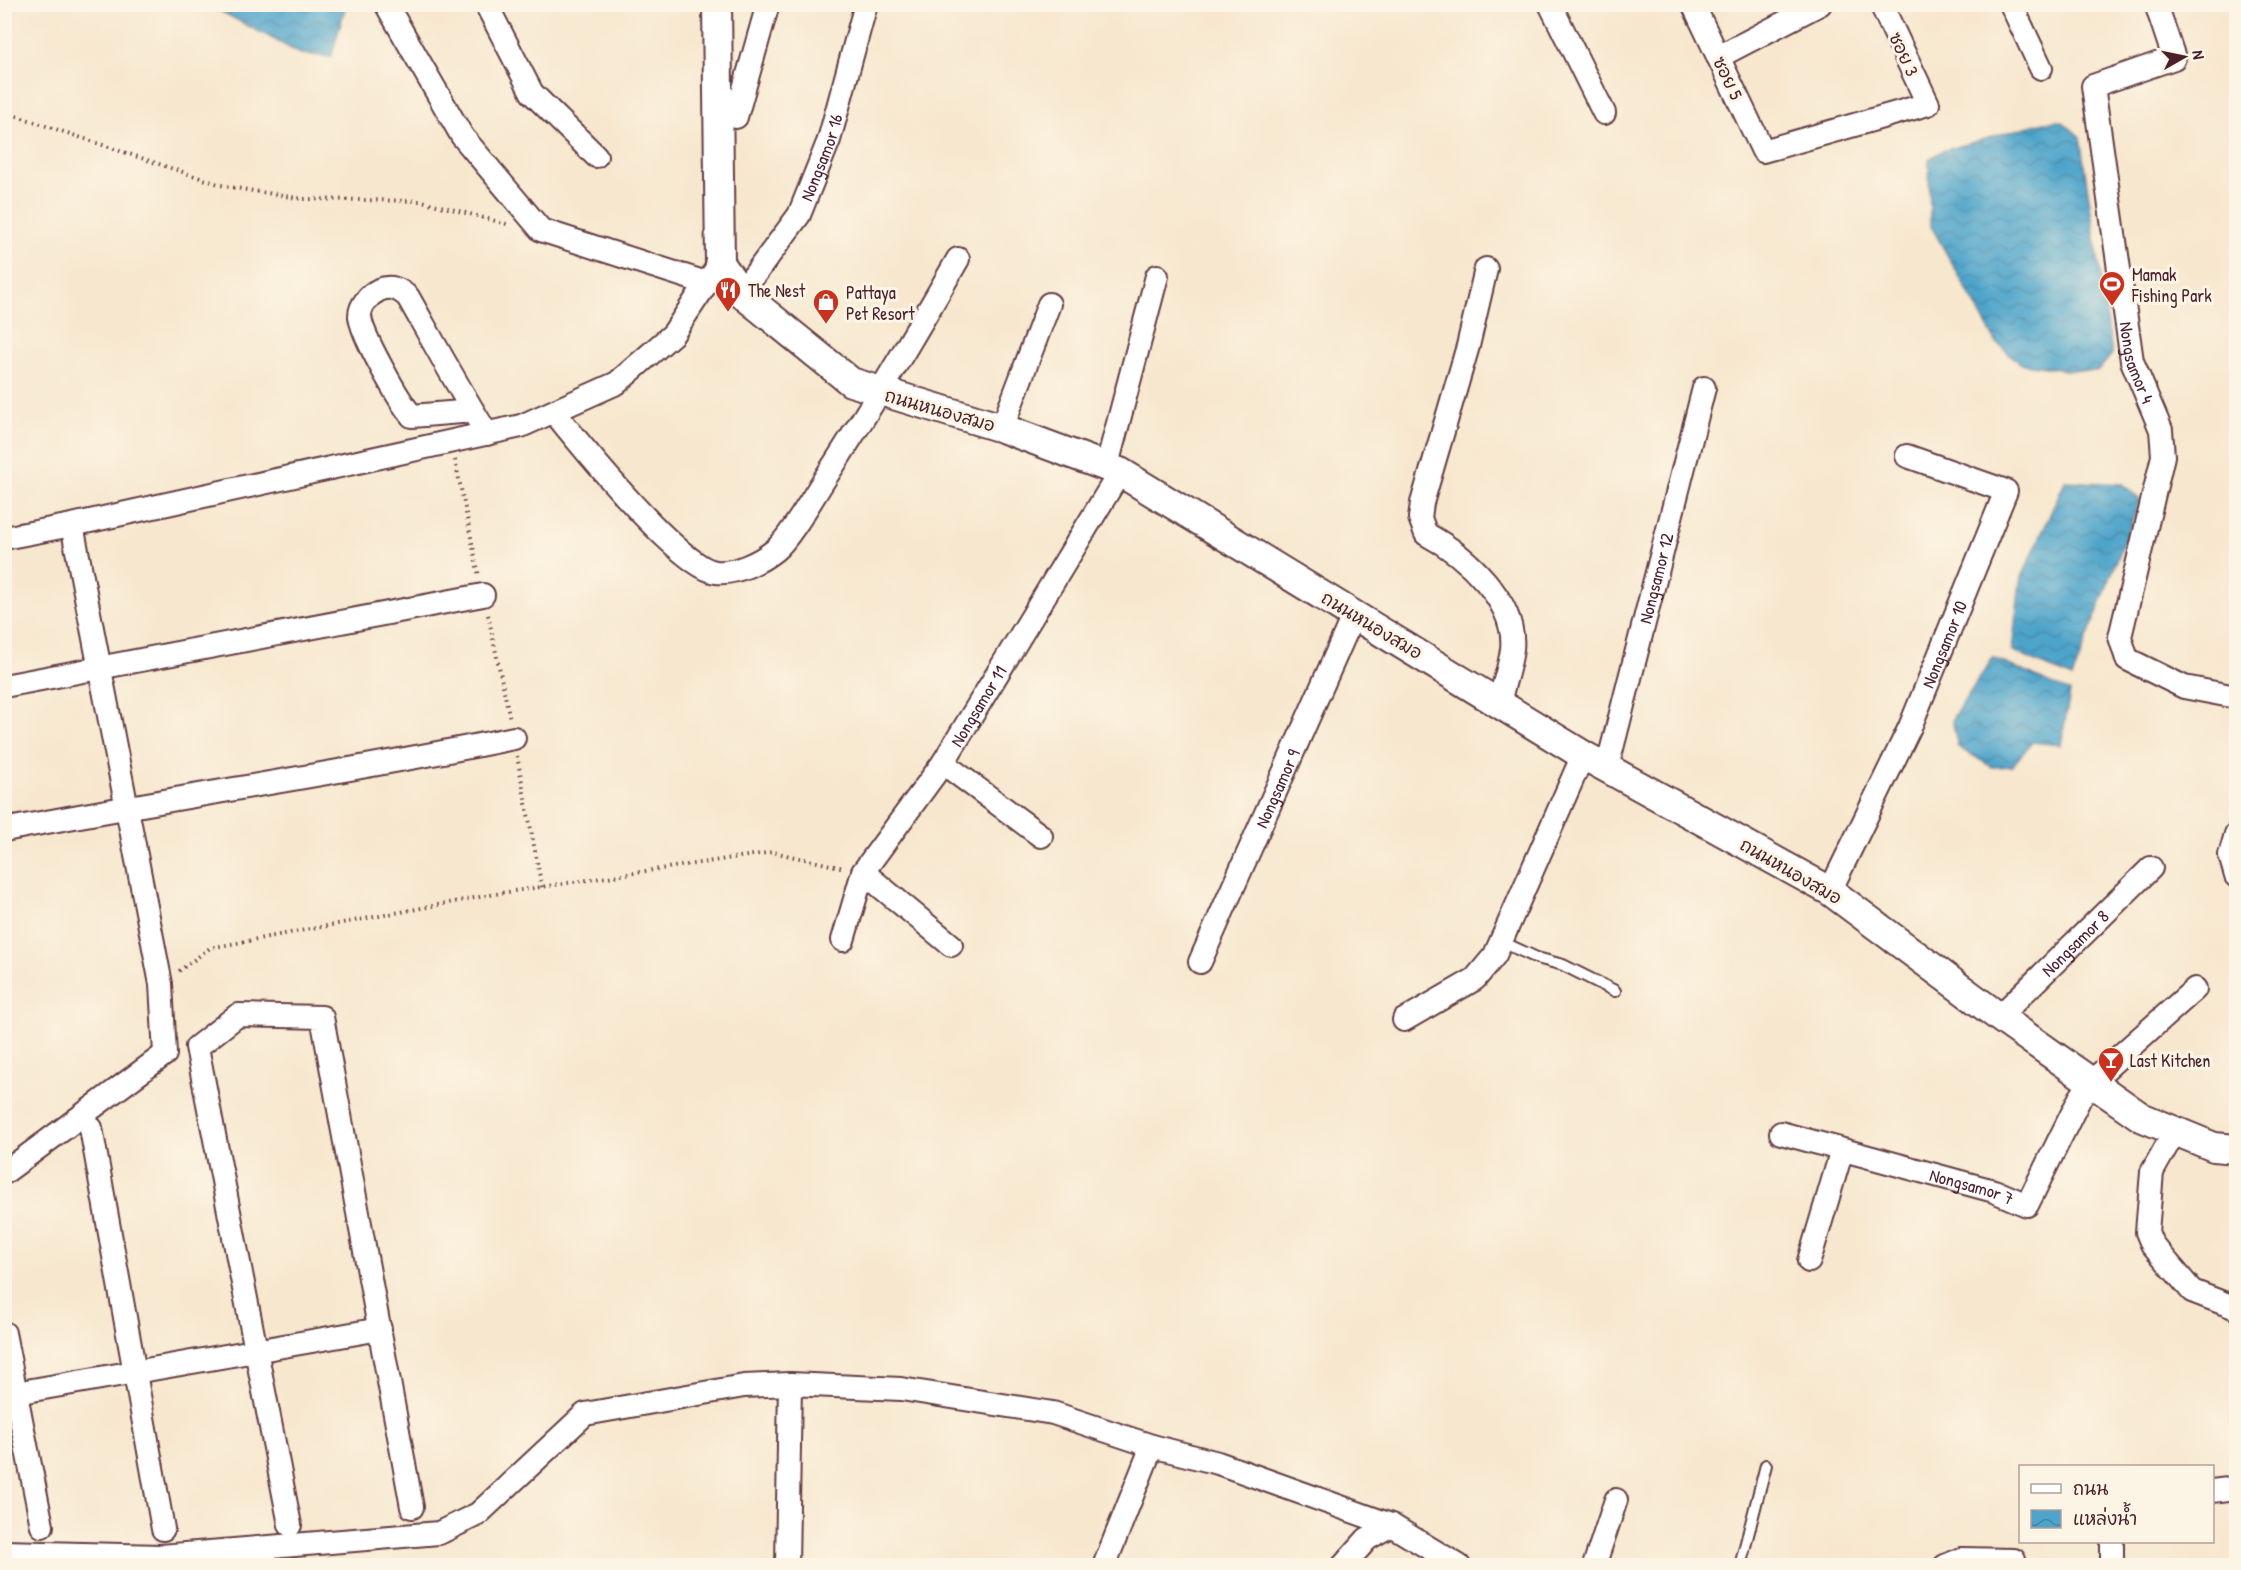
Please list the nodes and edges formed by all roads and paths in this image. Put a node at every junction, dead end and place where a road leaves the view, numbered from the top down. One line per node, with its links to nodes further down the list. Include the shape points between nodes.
1 (386, 4): 19 (street, via 462,136)
2 (486, 4): 18 (street, via 532,93)
3 (717, 4): 22 (street)
4 (768, 4): 16 (street)
5 (866, 4): 24 (street, Nongsamor 16, via 829,140 799,215)
6 (1550, 4): 14 (street)
7 (1693, 4): 12 (street, ซอย 5)
8 (1820, 4): 12 (street)
9 (1881, 4): 17 (street, ซอย 3, via 1928,104)
10 (2011, 4): 13 (street)
11 (2156, 4): 41 (street, Nongsamor 4, via 2174,58 2092,86 2132,361 2162,430 2163,456 2120,637 2127,659 2184,687)
12 (1718, 57): 17 (street, ซอย 5)
13 (2041, 68)
14 (1604, 113)
15 (10, 114): 19 (path, via 224,186 303,199 422,201 520,228)
16 (736, 117)
17 (1763, 151)
18 (596, 156)
19 (541, 230): 22 (street)
20 (958, 259): 27 (street)
21 (1486, 268): 42 (street, via 1420,514 1426,534 1473,565 1510,626 1512,648)
22 (713, 273): 24 (street, ถนนหนองสมอ); 29 (street, via 674,334 617,383)
23 (1157, 276): 34 (street, Nongsamor 11)
24 (741, 293): 27 (street, ถนนหนองสมอ, via 851,382)
25 (1049, 304): 30 (street)
26 (1704, 388): 44 (street, Nongsamor 12)
27 (881, 393): 29 (street, via 776,549 744,568 716,572 685,556 605,474); 30 (street, ถนนหนองสมอ)
28 (473, 411): 28 (street, via 408,297 398,288 388,288 364,302 360,316 371,345 412,416); 31 (street)
29 (554, 412): 31 (street)
30 (1002, 428): 34 (street, ถนนหนองสมอ)
31 (488, 434): 32 (street)
32 (452, 443): 35 (street); 37 (path)
33 (1907, 456): 54 (street, Nongsamor 10, via 2006,491 1910,727)
34 (1113, 469): 38 (street, ถนนหนองสมอ); 45 (street, Nongsamor 11)
35 (72, 525): 36 (street); 39 (street)
36 (4, 538)
37 (483, 595): 39 (street); 43 (path)
38 (1354, 614): 42 (street, ถนนหนองสมอ); 58 (street, Nongsamor 9)
39 (101, 667): 40 (street); 46 (street)
40 (4, 686)
41 (2236, 697)
42 (1499, 703): 44 (street, ถนนหนองสมอ)
43 (514, 738): 46 (street, via 387,764); 53 (path)
44 (1595, 761): 54 (street, ถนนหนองสมอ); 56 (street, Nongsamor 12)
45 (943, 763): 49 (street); 51 (street, Nongsamor 11)
46 (129, 806): 47 (street); 59 (street)
47 (4, 830)
48 (2236, 834): 52 (street, via 2229,855)
49 (1041, 836)
50 (2151, 868): 62 (street, Nongsamor 8)
51 (863, 872): 53 (path, via 773,852); 55 (street, Nongsamor 11); 57 (street)
52 (2236, 876)
53 (542, 888): 59 (path, via 210,948)
54 (1830, 891): 62 (street, ถนนหนองสมอ)
55 (843, 940)
56 (1502, 942): 61 (lane, via 1563,965); 63 (street, Nongsamor 12, via 1476,979)
57 (951, 945)
58 (1200, 962)
59 (161, 984): 70 (street, via 165,1054)
60 (2195, 989): 64 (street)
61 (1615, 991)
62 (1999, 1017): 64 (street, ถนนหนองสมอ)
63 (1404, 1020)
64 (2091, 1082): 66 (street, ถนนหนองสมอ, via 2141,1117); 69 (street, Nongsamor 7, via 2027,1205 1994,1191)
65 (91, 1128): 76 (street)
66 (2175, 1131): 68 (street, ถนนหนองสมอ, via 2214,1147); 72 (street, via 2152,1172 2147,1232 2152,1244 2192,1291)
67 (1781, 1133): 69 (street, Nongsamor 7)
68 (2236, 1149)
69 (1842, 1150): 71 (street)
70 (4, 1173)
71 (1809, 1261)
72 (2236, 1308)
73 (380, 1329): 75 (street); 75 (street, via 322,1017 238,1015 197,1047); 84 (street)
74 (4, 1333): 78 (street)
75 (256, 1351): 76 (street); 85 (street)
76 (135, 1372): 78 (street); 88 (street)
77 (790, 1384): 79 (street, via 901,1389 1053,1413); 90 (street, via 744,1386 585,1414 478,1514 440,1533 161,1556); 92 (street)
78 (10, 1394): 87 (street)
79 (1152, 1446): 86 (street, via 1218,1463); 93 (street)
80 (1766, 1465): 97 (lane)
81 (2236, 1488): 82 (street)
82 (2214, 1491)
83 (1616, 1500): 96 (street)
84 (412, 1507)
85 (290, 1525)
86 (1391, 1525): 94 (street, via 1367,1539); 95 (street)
87 (42, 1526)
88 (163, 1528)
89 (2112, 1543): 99 (street)
90 (4, 1552)
91 (2014, 1560): 98 (street, via 1962,1559)
92 (786, 1566)
93 (1104, 1566)
94 (1343, 1566)
95 (1459, 1566)
96 (1594, 1566)
97 (1740, 1566)
98 (1945, 1566)
99 (2112, 1566)

